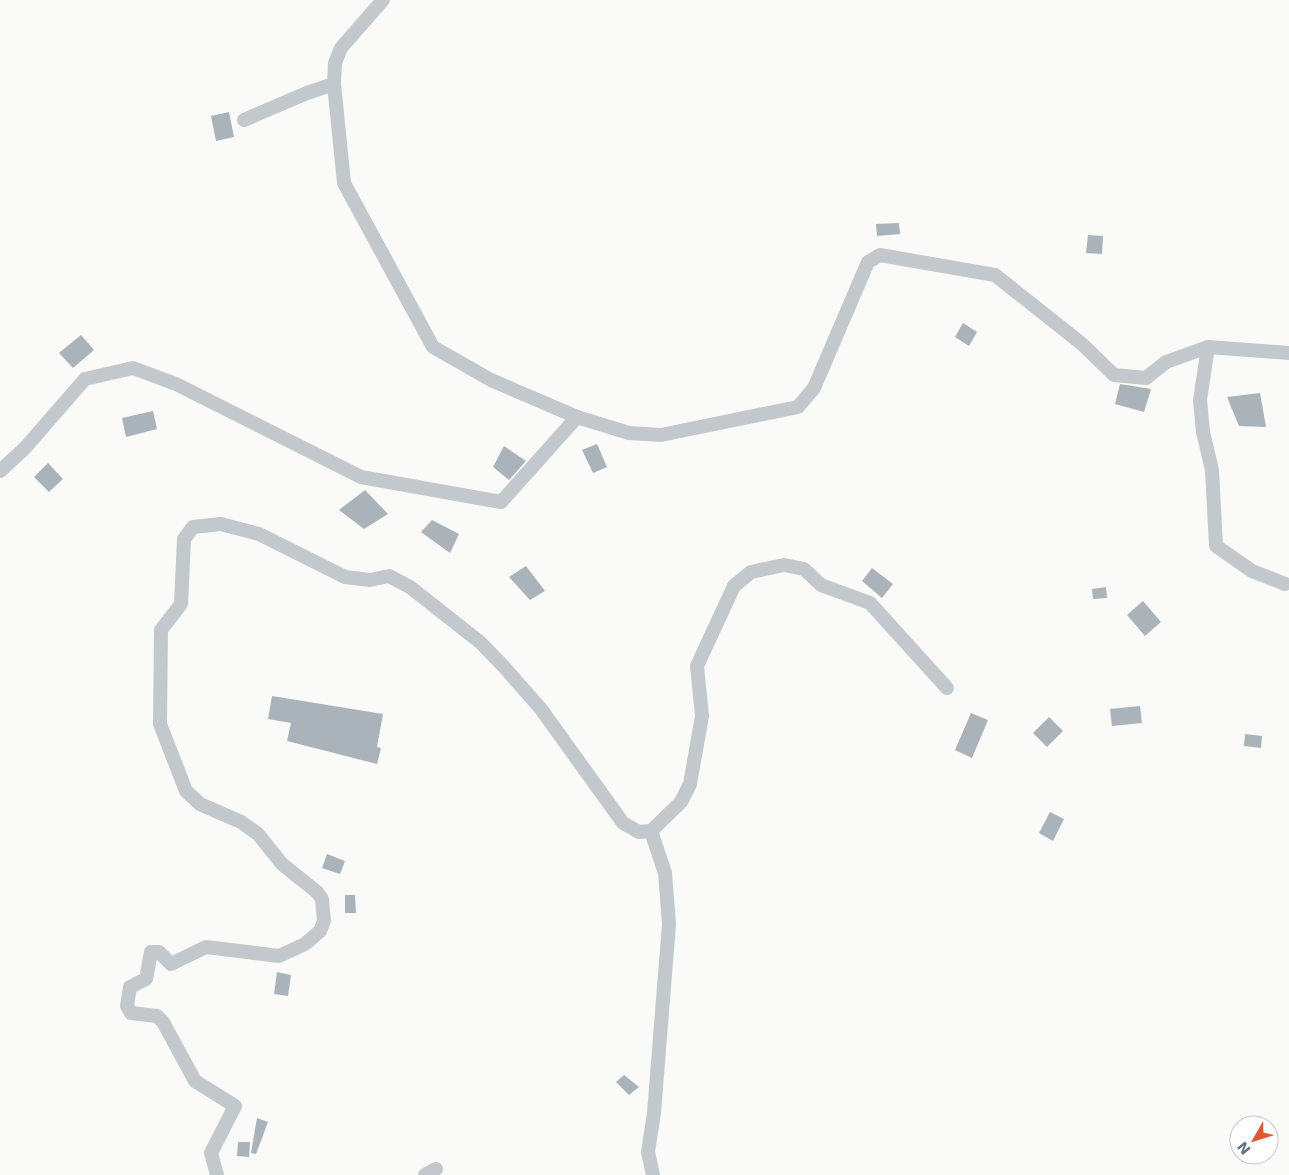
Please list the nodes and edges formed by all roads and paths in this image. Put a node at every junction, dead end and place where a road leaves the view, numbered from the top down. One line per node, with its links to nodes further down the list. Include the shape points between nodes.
1 (383, 0): 2 (street, via 341,48 335,64)
2 (334, 84): 3 (street); 6 (street, via 344,183 433,347 492,380)
3 (244, 120)
4 (1208, 347): 5 (street); 6 (street, via 1166,362 1146,378 1114,375 1082,344 995,275 880,255 868,262 814,388 798,407 661,435 629,433); 8 (street, via 1200,400 1212,470 1216,546 1252,571)
5 (1289, 353)
6 (577, 418): 7 (street, via 500,502 361,477 176,384 133,368 85,379 25,448)
7 (0, 471)
8 (1285, 584)
9 (947, 688): 10 (street, via 870,604 821,585 804,569 784,565 750,572 734,586 697,666 702,716 690,784 682,802)
10 (651, 832): 11 (street, via 639,832 623,823 541,709 505,668 481,643 410,588 389,576 370,580 345,577 259,534 221,524 193,527 184,538 181,604 160,630 160,724 186,791 200,804 241,822 258,834 282,864 317,892 322,899 324,921 320,931 305,944 279,956 206,948 171,964 159,952 151,952 146,979 130,987 127,1006 131,1013 157,1016 164,1022 196,1081 235,1106 212,1153); 14 (street, via 665,873 669,924 648,1152)
11 (217, 1175)
12 (425, 1175): 13 (street, via 436,1168)
13 (436, 1175)
14 (653, 1175)

